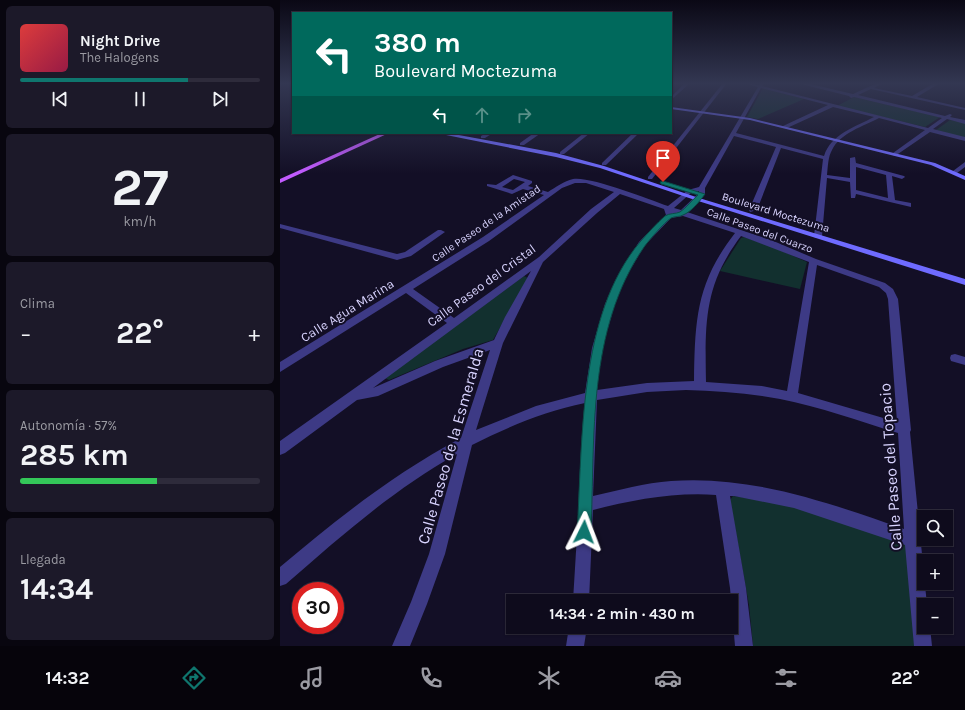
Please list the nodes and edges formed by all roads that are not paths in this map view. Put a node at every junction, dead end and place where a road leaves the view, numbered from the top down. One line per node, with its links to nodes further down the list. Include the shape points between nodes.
1 (701, 113): 38 (street)
2 (710, 113): 9 (main road)
3 (746, 113): 9 (street)
4 (814, 113): 12 (street)
5 (863, 113): 8 (street)
6 (925, 113): 10 (street)
7 (954, 113): 10 (street)
8 (878, 117): 13 (street); 25 (street)
9 (743, 118): 12 (main road); 22 (street)
10 (946, 118): 11 (street); 13 (street)
11 (965, 122)
12 (784, 127): 25 (main road)
13 (930, 130): 24 (street); 29 (street)
14 (376, 134): 36 (main road)
15 (384, 134): 42 (main road)
16 (444, 134): 47 (main road, Boulevard Moctezuma, via 556,155)
17 (465, 134): 23 (main road, Boulevard Moctezuma)
18 (488, 134): 23 (street)
19 (537, 134): 26 (street)
20 (586, 134): 28 (street)
21 (635, 134): 31 (street)
22 (733, 134): 27 (street); 49 (street)
23 (483, 137): 26 (main road, Boulevard Moctezuma)
24 (965, 139)
25 (836, 140): 29 (main road); 30 (street, via 828,148)
26 (522, 144): 28 (main road, Boulevard Moctezuma)
27 (779, 146): 30 (street); 52 (street)
28 (562, 153): 31 (main road, Boulevard Moctezuma)
29 (895, 154): 33 (main road)
30 (826, 158): 35 (street)
31 (604, 164): 38 (main road, Boulevard Moctezuma)
32 (965, 164): 33 (street)
33 (956, 172): 39 (main road)
34 (888, 174): 37 (street); 40 (street, via 853,161); 50 (street)
35 (824, 175): 40 (street); 58 (street)
36 (280, 176)
37 (902, 177)
38 (650, 178): 47 (main road, Boulevard Moctezuma)
39 (965, 178)
40 (854, 179): 50 (street, via 854,194)
41 (579, 180): 46 (street, Calle Paseo del Cuarzo); 48 (street, Calle Paseo de la Amistad, via 565,184)
42 (280, 181)
43 (489, 185): 44 (street)
44 (497, 187): 45 (street, via 514,192); 45 (street, via 513,177 529,181)
45 (523, 187): 48 (street)
46 (619, 192): 53 (street, Calle Paseo del Cuarzo); 59 (street, Calle Paseo del Cristal, via 594,211)
47 (687, 193): 49 (main road, Boulevard Moctezuma); 49 (street); 53 (street)
48 (548, 194): 64 (street, Calle Paseo de la Amistad, via 504,227)
49 (700, 194): 52 (main road, Boulevard Moctezuma); 54 (street); 58 (main road, Boulevard Moctezuma)
50 (892, 201): 51 (street)
51 (908, 205)
52 (753, 210): 58 (main road, Boulevard Moctezuma)
53 (669, 213): 54 (street, Calle Paseo del Cuarzo); 70 (street, via 642,244 621,278 597,348)
54 (682, 214): 57 (street, Calle Paseo del Cuarzo)
55 (280, 226): 56 (street, via 394,256 408,254)
56 (441, 232)
57 (739, 233): 60 (street, Calle Paseo del Cuarzo); 68 (street, via 720,258 708,288 700,337)
58 (818, 233): 61 (main road, Boulevard Moctezuma); 62 (main road, Boulevard Moctezuma)
59 (542, 259): 65 (street, Calle Paseo del Cristal); 66 (street, Calle Paseo de la Esmeralda)
60 (813, 261): 63 (street, Calle Paseo del Cuarzo); 71 (street)
61 (965, 274)
62 (965, 282)
63 (887, 287): 72 (street, Calle Paseo del Topacio, via 893,299)
64 (407, 289): 65 (street); 67 (street, Calle Agua Marina)
65 (454, 323): 69 (street, Calle Paseo del Cristal)
66 (498, 343): 69 (street, via 438,364 374,393); 73 (street, Calle Paseo de la Esmeralda)
67 (280, 368)
68 (700, 385): 70 (street, via 631,389); 71 (street)
69 (354, 395): 74 (street, Calle Paseo del Cristal)
70 (591, 395): 73 (street, via 509,422); 76 (street)
71 (792, 396): 72 (street)
72 (905, 430): 77 (street, Calle Paseo del Topacio)
73 (466, 442): 78 (street, via 384,493 334,531); 81 (street, Calle Paseo de la Esmeralda, via 436,554)
74 (280, 449)
75 (722, 488): 76 (street, via 647,491); 77 (street, via 752,490 802,502); 83 (street, via 738,588)
76 (585, 504): 79 (street)
77 (913, 540): 84 (street, Calle Paseo del Topacio)
78 (280, 578)
79 (581, 594)
80 (577, 634): 82 (street)
81 (401, 646)
82 (575, 646)
83 (744, 646)
84 (923, 646)

